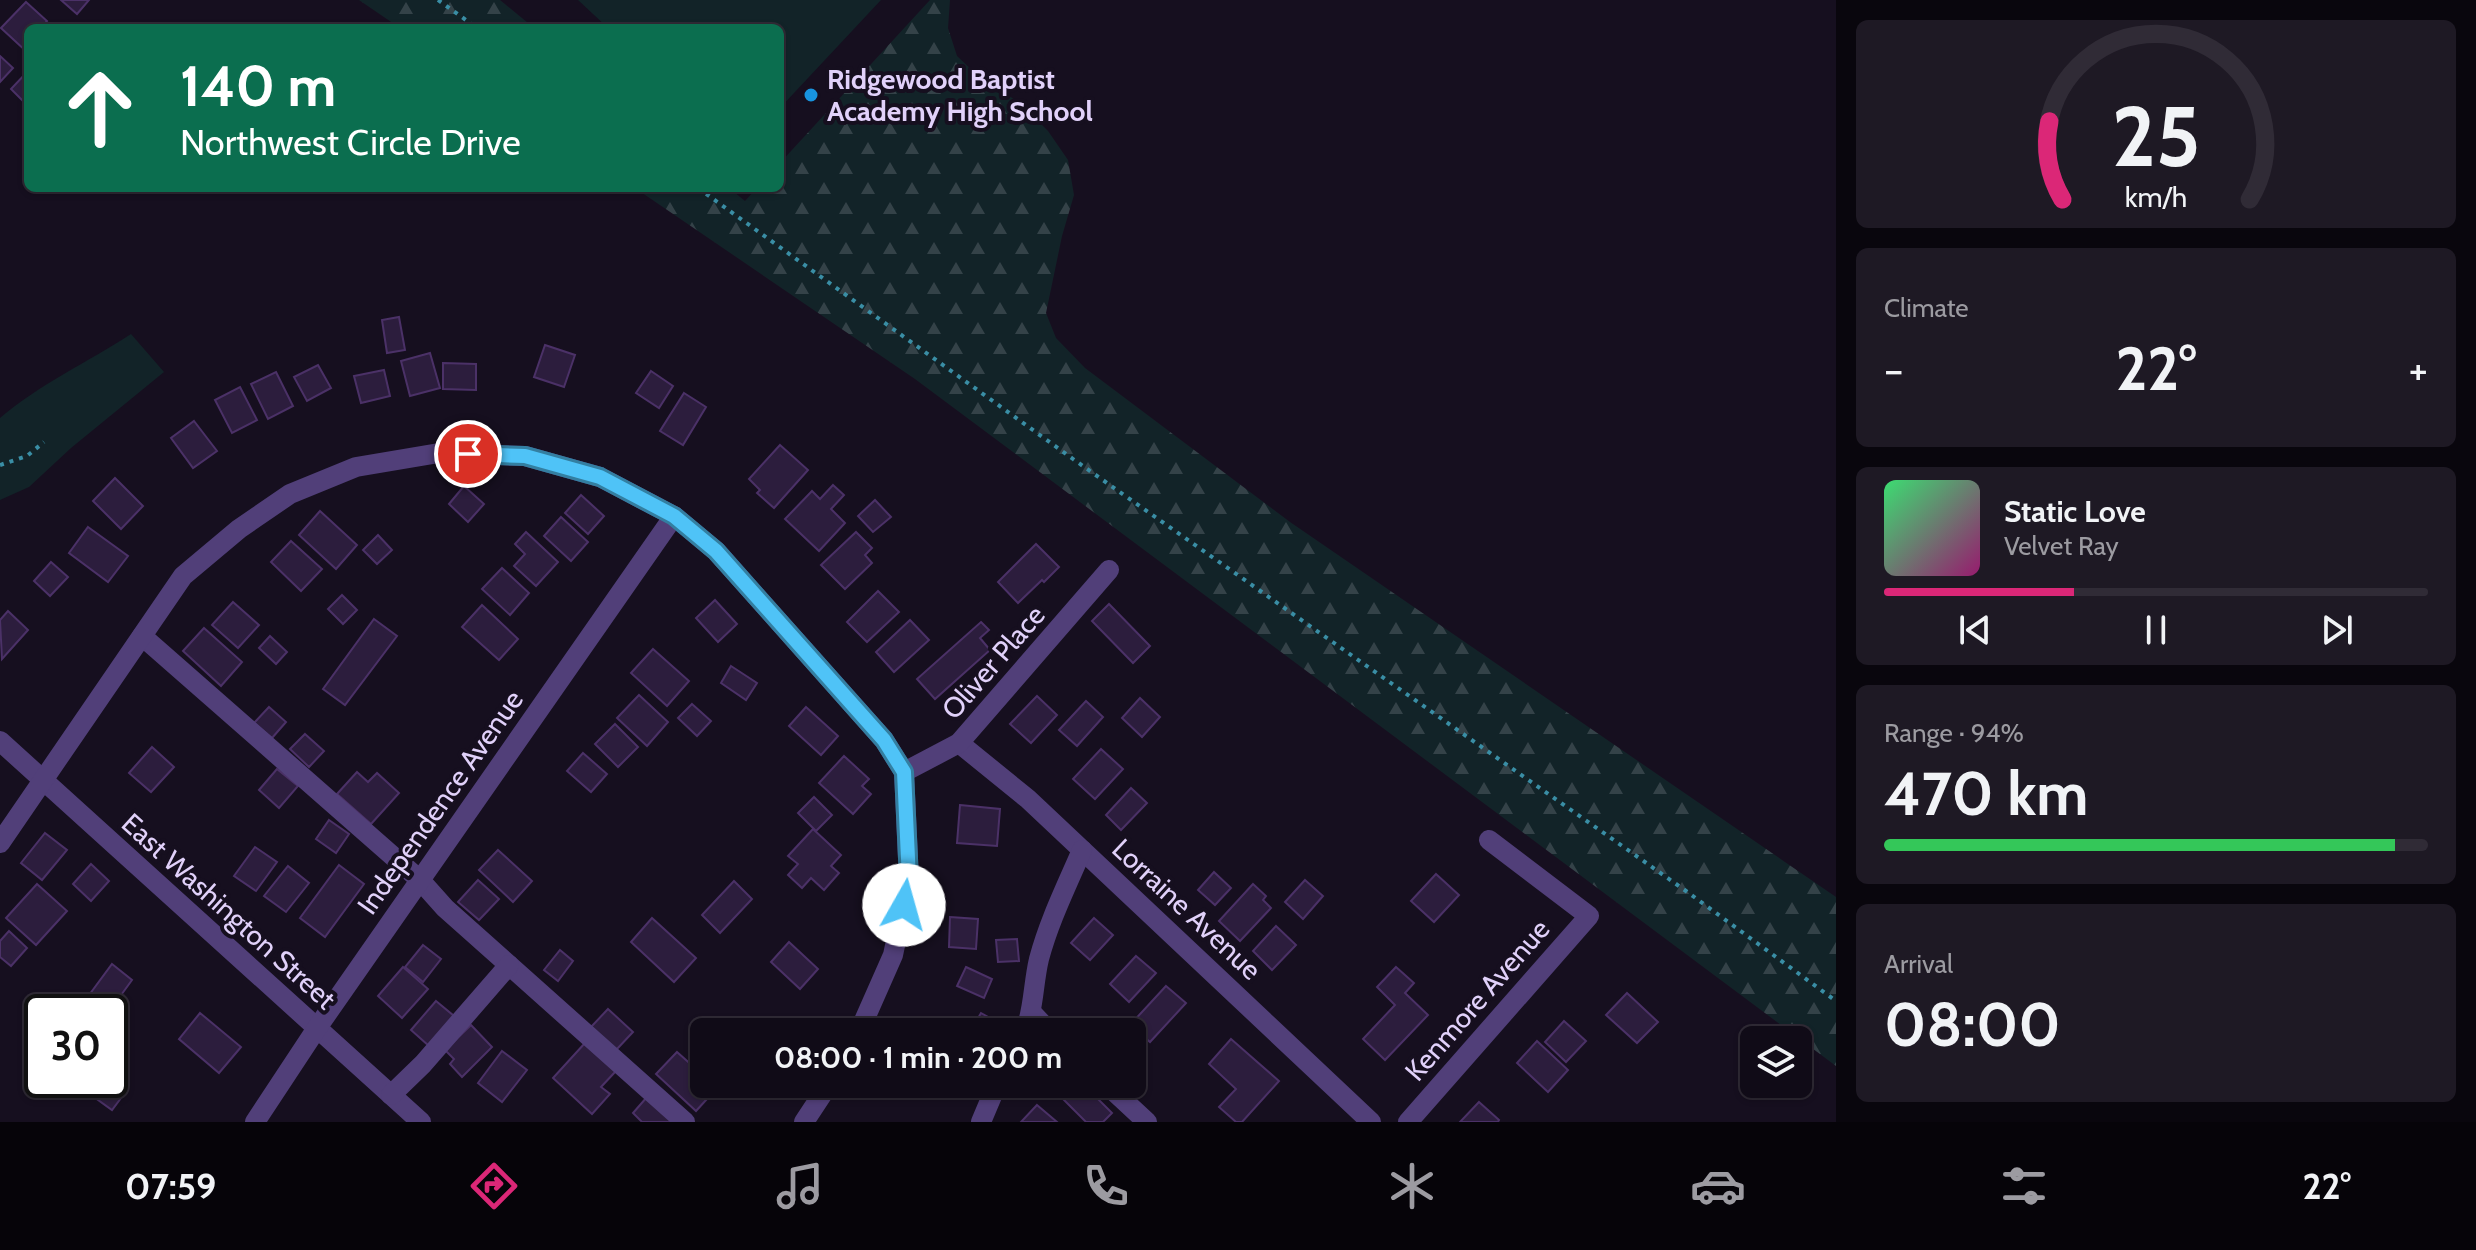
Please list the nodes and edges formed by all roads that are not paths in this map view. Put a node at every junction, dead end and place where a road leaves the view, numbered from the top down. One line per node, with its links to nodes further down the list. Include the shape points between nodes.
1 (674, 516): 3 (street, via 600,477 525,456 439,453 356,467 290,494 239,529 183,576); 6 (street, via 716,551 884,740); 11 (street, Independence Avenue)
2 (1109, 570): 5 (street, Oliver Place)
3 (142, 636): 7 (street); 11 (street)
4 (0, 741): 7 (street, East Washington Street)
5 (959, 743): 6 (street, Oliver Place); 10 (street, Lorraine Avenue)
6 (904, 772): 13 (street, via 909,880 893,955)
7 (42, 779): 9 (street); 15 (street, East Washington Street)
8 (1489, 840): 27 (street, Kenmore Avenue, via 1589,916)
9 (0, 843)
10 (1082, 850): 14 (street, via 1045,938); 26 (street, Lorraine Avenue)
11 (420, 880): 12 (street); 15 (street, Independence Avenue)
12 (509, 965): 16 (street); 22 (street)
13 (865, 1018)
14 (1029, 1018)
15 (317, 1028): 16 (street, East Washington Street); 20 (street, Independence Avenue)
16 (391, 1095): 21 (street, East Washington Street)
17 (820, 1098): 23 (street)
18 (991, 1098): 24 (street)
19 (1121, 1098): 25 (street)
20 (255, 1122)
21 (421, 1122)
22 (685, 1122)
23 (804, 1122)
24 (981, 1122)
25 (1147, 1122)
26 (1371, 1122)
27 (1408, 1122)

